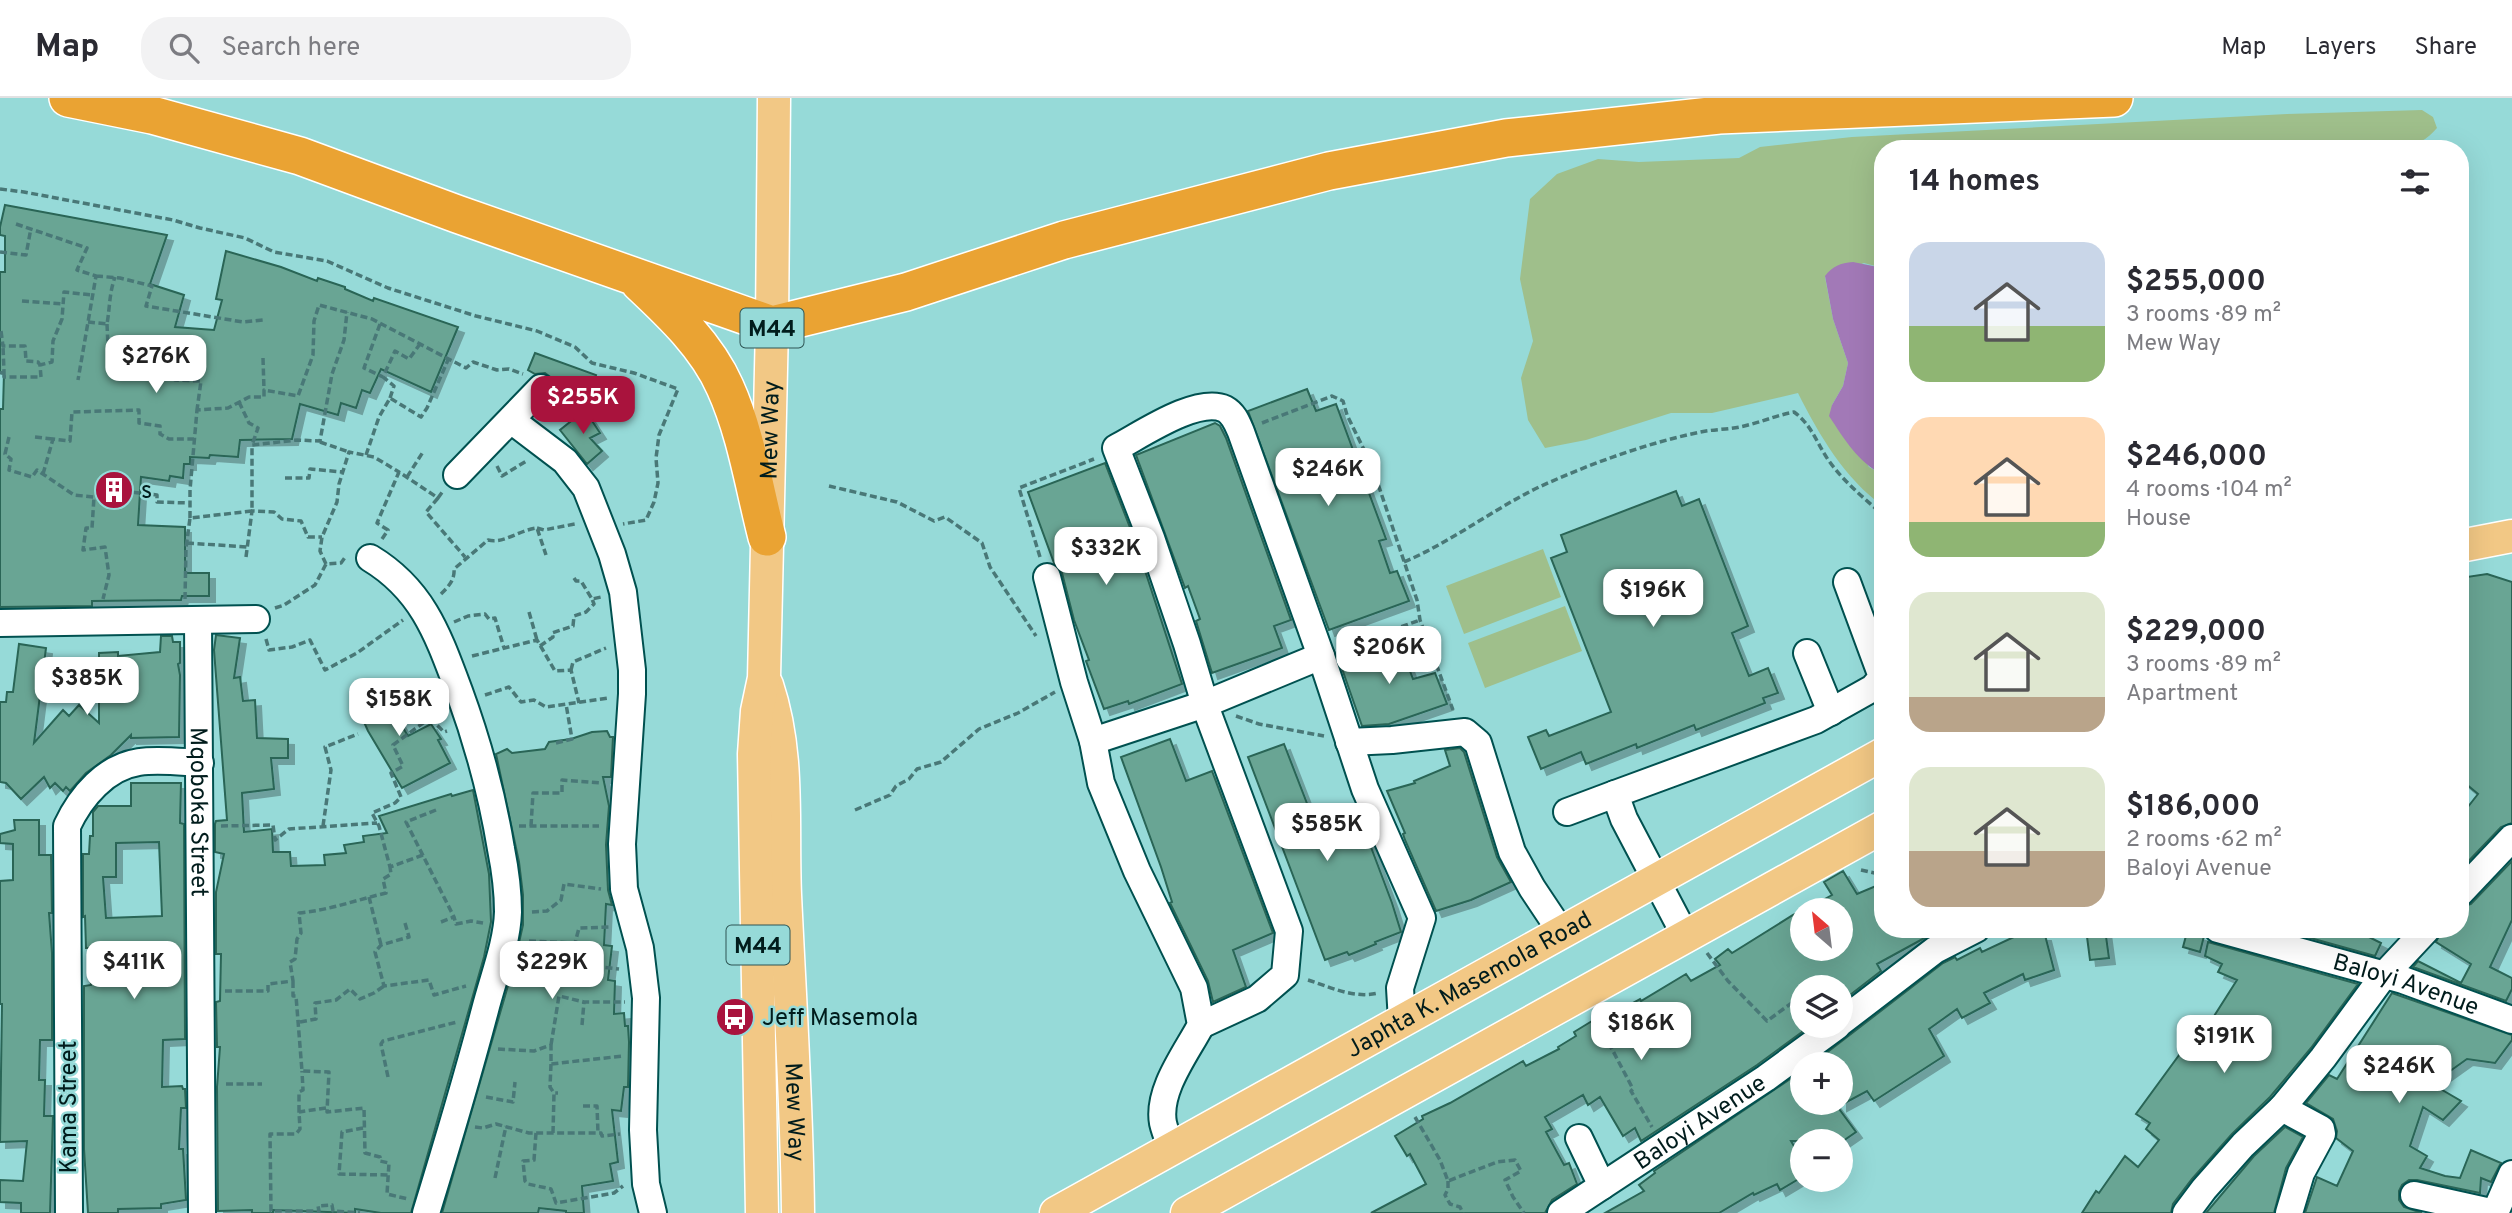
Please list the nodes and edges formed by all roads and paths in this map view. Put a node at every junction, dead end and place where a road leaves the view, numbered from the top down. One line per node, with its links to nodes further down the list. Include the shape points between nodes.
1 (68, 98): 9 (highway, via 152,115 300,156)
2 (2114, 98): 19 (highway, via 1719,115 1506,138 1315,175 1064,240 906,292)
3 (774, 109): 19 (main road, Mew Way / M44)
4 (0, 189): 64 (path, via 246,237 274,252 327,261 388,288 537,331 575,347 592,363 678,389 659,435 658,483 646,520 618,526)
5 (16, 224): 6 (path)
6 (31, 228): 7 (path, via 26,254); 8 (path, via 87,248 78,270)
7 (0, 252)
8 (96, 275): 10 (path); 11 (path)
9 (631, 276): 19 (highway); 68 (highway, via 685,329 725,387)
10 (115, 277): 15 (path, via 152,286 146,306 243,322); 18 (path)
11 (92, 295): 13 (path, via 65,292); 16 (path)
12 (22, 301): 13 (path)
13 (63, 304): 27 (path, via 52,362)
14 (347, 312): 17 (path); 32 (path, via 319,305 313,355 298,397); 42 (path)
15 (263, 320)
16 (88, 322): 18 (path); 30 (path)
17 (380, 323): 21 (path); 29 (path, via 364,368)
18 (107, 324): 23 (path, via 108,346)
19 (772, 325): 68 (main road, Mew Way / M44)
20 (1, 331): 22 (path)
21 (420, 344): 26 (path); 29 (path, via 410,359 395,351)
22 (2, 346): 27 (path, via 25,346 26,361); 28 (path)
23 (143, 351)
24 (177, 356): 35 (path, via 175,380 201,381)
25 (263, 358): 32 (path)
26 (447, 360): 31 (path, via 466,368 473,362 509,369); 33 (path, via 421,417)
27 (40, 365): 28 (path, via 41,377 4,377)
28 (2, 372)
29 (383, 377): 33 (path, via 394,386)
30 (78, 380)
31 (541, 388): 36 (street)
32 (264, 390): 34 (path, via 264,397)
33 (390, 398): 49 (path)
34 (239, 402): 35 (path, via 228,408); 43 (path, via 249,424 258,428)
35 (197, 410): 41 (path)
36 (511, 420): 44 (street); 54 (street)
37 (1241, 432): 45 (street, via 1226,410 1204,407 1163,422); 76 (path, via 1332,396 1343,401 1372,466); 95 (street)
38 (9, 437): 48 (path)
39 (35, 437): 40 (path)
40 (53, 439): 41 (path, via 69,441 72,412 139,410 139,423 160,426 160,434 169,439); 53 (path)
41 (194, 439): 60 (path)
42 (320, 441): 43 (path); 46 (path)
43 (253, 445): 62 (path)
44 (544, 445): 50 (path, via 502,476 497,466); 64 (street, via 574,470)
45 (1116, 448): 69 (street); 78 (path, via 1018,488)
46 (349, 452): 49 (path); 51 (path)
47 (423, 452): 55 (path)
48 (2, 454): 53 (path, via 11,459 9,470 32,477 37,470)
49 (366, 456): 52 (path)
50 (504, 460)
51 (343, 472): 56 (path, via 310,469 309,478); 67 (path, via 337,502)
52 (399, 472): 55 (path); 75 (path, via 377,523 388,530)
53 (43, 474): 84 (path, via 74,495 94,497 92,528 86,528 83,550 105,547 109,566)
54 (457, 475): 59 (path)
55 (407, 477): 59 (path)
56 (285, 478)
57 (829, 486): 90 (path, via 897,502 934,521 945,517 972,534 982,543 990,567)
58 (122, 491): 60 (path, via 157,495 157,502)
59 (438, 498): 74 (path, via 426,512)
60 (190, 503): 63 (path)
61 (1874, 506): 76 (path, via 1828,460 1805,420 1794,412 1631,451 1584,468 1499,507 1430,551)
62 (252, 511): 63 (path); 67 (path, via 301,521 308,537); 72 (path)
63 (190, 518): 70 (path)
64 (599, 519): 65 (path); 89 (street, via 623,592)
65 (537, 528)
66 (2512, 536): 71 (main road)
67 (322, 537): 77 (path, via 320,551)
68 (767, 537): 98 (main road, Mew Way / M44)
69 (1150, 538): 78 (path); 105 (street)
70 (187, 543): 72 (path); 83 (path)
71 (2469, 545)
72 (248, 547): 73 (path)
73 (246, 557)
74 (466, 557)
75 (370, 558): 77 (path, via 350,551 341,563); 87 (street, via 393,574)
76 (1404, 562): 85 (path)
77 (326, 564): 82 (path, via 315,585 284,605 260,612)
78 (1047, 577): 99 (street)
79 (1847, 582): 94 (street)
80 (592, 599): 91 (path, via 594,604 574,617 573,626 552,632)
81 (529, 612): 88 (path)
82 (256, 619): 83 (street)
83 (192, 620): 84 (street); 113 (street, Mqoboka Street)
84 (97, 621): 86 (street)
85 (1420, 621): 95 (path); 107 (path, via 1454,713)
86 (0, 623)
87 (436, 630): 92 (path, via 485,614 495,618); 96 (street)
88 (537, 640): 91 (path); 92 (path)
89 (629, 642): 97 (path, via 573,662); 101 (street)
90 (1042, 644)
91 (540, 646): 97 (path, via 555,671)
92 (504, 649): 96 (path)
93 (1807, 653): 106 (street)
94 (1874, 655)
95 (1321, 656): 105 (street); 110 (street)
96 (449, 664): 102 (street)
97 (571, 670): 103 (path)
98 (764, 678): 196 (main road, Mew Way / M44, via 777,715 784,780); 203 (main road, Mew Way / M44, via 754,754)
99 (1074, 682): 109 (street); 117 (path, via 979,729 941,762 917,769 890,795)
100 (1874, 687): 106 (street)
101 (632, 694): 103 (path); 114 (street)
102 (463, 700): 104 (path, via 509,687 521,702 534,700 547,707); 119 (path, via 440,704 430,718 393,745 403,766 391,773 401,797 372,813); 124 (street)
103 (579, 702): 104 (path)
104 (566, 704): 111 (path, via 572,738)
105 (1205, 704): 109 (street); 110 (path, via 1259,724); 145 (street, via 1289,931)
106 (1831, 712): 115 (street)
107 (1455, 733): 110 (street); 138 (street, via 1469,734 1478,743 1512,852)
108 (358, 734): 120 (path, via 325,747 331,770)
109 (1093, 741): 162 (street, via 1101,783 1116,823 1194,988)
110 (1349, 742): 150 (street, via 1422,918)
111 (556, 743)
112 (1874, 759): 129 (main road, Japhta K. Masemola Road)
113 (200, 763): 121 (street, Mqoboka Street); 199 (street, Kama Street, via 141,761 119,767 89,792 67,826)
114 (614, 783): 122 (path, via 562,780 562,793 533,793); 123 (street)
115 (1615, 794): 118 (street); 129 (street)
116 (436, 810): 127 (path, via 407,822)
117 (855, 810)
118 (1567, 812)
119 (377, 823): 120 (path); 128 (path)
120 (323, 825): 121 (path, via 289,829 275,840 273,825)
121 (201, 827): 151 (street, Mqoboka Street)
122 (531, 827): 123 (path); 124 (path)
123 (622, 827): 131 (street)
124 (498, 828): 137 (street, via 505,875)
125 (1874, 832): 139 (main road)
126 (2512, 838): 130 (street)
127 (423, 855): 128 (path); 133 (path)
128 (390, 867): 132 (path, via 391,874 383,879 386,893)
129 (1656, 879): 138 (main road, Japhta K. Masemola Road); 139 (street)
130 (2469, 883)
131 (624, 889): 136 (street); 137 (path, via 564,884 561,900 547,911 530,912)
132 (369, 897): 143 (path); 147 (path, via 299,913 301,933 295,959 290,962)
133 (454, 917): 134 (path); 137 (path, via 456,924 471,920)
134 (441, 922)
135 (405, 923): 143 (path, via 409,937)
136 (634, 927): 137 (path, via 579,928 575,943); 144 (street)
137 (504, 933): 144 (path, via 617,969); 148 (street)
138 (1562, 933): 159 (main road, Japhta K. Masemola Road)
139 (1686, 937): 152 (main road); 155 (path, via 1707,952 1728,982 1767,1021)
140 (1958, 938): 156 (street, Baloyi Avenue, via 1935,950)
141 (2250, 938): 146 (street, Baloyi Avenue)
142 (2419, 938): 146 (street)
143 (381, 945): 149 (path, via 374,952)
144 (643, 968): 153 (street)
145 (1285, 975): 150 (path, via 1366,996); 162 (street, via 1257,999)
146 (2384, 975): 158 (street, Baloyi Avenue); 177 (street)
147 (293, 981): 151 (path, via 268,984 268,991); 160 (path)
148 (493, 982): 149 (path, via 434,995 429,980); 157 (street)
149 (384, 986): 160 (path, via 360,999 350,989 337,1000 315,1003 316,1019)
150 (1401, 988): 159 (street)
151 (202, 991): 171 (street, Mqoboka Street)
152 (1583, 994): 174 (main road); 187 (path)
153 (646, 998): 154 (path); 166 (street)
154 (584, 1002): 161 (path); 164 (path, via 559,996)
155 (1790, 1004)
156 (1853, 1013)
157 (483, 1018): 165 (street); 169 (path, via 383,1041)
158 (2512, 1020)
159 (1402, 1021): 188 (main road, Japhta K. Masemola Road)
160 (300, 1022): 168 (path)
161 (582, 1025)
162 (1202, 1025): 188 (street, via 1167,1092 1163,1121)
163 (1820, 1038): 187 (street, Baloyi Avenue)
164 (551, 1045): 165 (path, via 534,1051); 167 (path)
165 (475, 1046): 173 (street)
166 (645, 1057): 167 (path); 182 (street)
167 (551, 1064): 184 (path, via 550,1087 556,1093)
168 (302, 1071): 176 (path, via 329,1072); 178 (path)
169 (388, 1077)
170 (515, 1082): 173 (path, via 513,1102)
171 (202, 1084): 172 (path); 200 (street, Mqoboka Street)
172 (262, 1084)
173 (464, 1090): 197 (street)
174 (1402, 1094): 192 (path); 206 (main road)
175 (583, 1106): 185 (path, via 597,1106)
176 (326, 1108): 178 (path); 181 (path, via 327,1112 364,1108)
177 (2282, 1108): 210 (street, via 2243,1145); 211 (street, via 2322,1131 2301,1173)
178 (299, 1112): 198 (path, via 296,1134 270,1134 271,1210 319,1211 318,1206 332,1205)
179 (506, 1126): 180 (path); 183 (path); 191 (path)
180 (489, 1127)
181 (363, 1128): 190 (path, via 365,1153 389,1163); 190 (path, via 342,1132 339,1174)
182 (643, 1130): 185 (path); 193 (street)
183 (536, 1133): 184 (path); 193 (path, via 534,1160 523,1161 525,1181 551,1189 556,1203)
184 (553, 1133): 185 (path)
185 (598, 1133)
186 (1579, 1138): 194 (street)
187 (1664, 1147): 194 (street, Baloyi Avenue)
188 (1172, 1149): 205 (main road, Japhta K. Masemola Road)
189 (2512, 1174): 195 (street, via 2495,1213)
190 (388, 1175): 197 (path, via 387,1194)
191 (495, 1178)
192 (1448, 1181): 207 (path, via 1445,1195); 208 (path, via 1515,1160 1521,1171 1505,1180)
193 (646, 1184): 202 (street)
194 (1602, 1185): 209 (street, Baloyi Avenue)
195 (2414, 1195)
196 (798, 1199): 204 (main road)
197 (427, 1208)
198 (333, 1212): 201 (path)
199 (69, 1213)
200 (202, 1213)
201 (360, 1213)
202 (653, 1213)
203 (762, 1213)
204 (810, 1213)
205 (1056, 1213)
206 (1187, 1213)
207 (1463, 1213)
208 (1524, 1213)
209 (1561, 1213)
210 (2186, 1213)
211 (2290, 1213)

